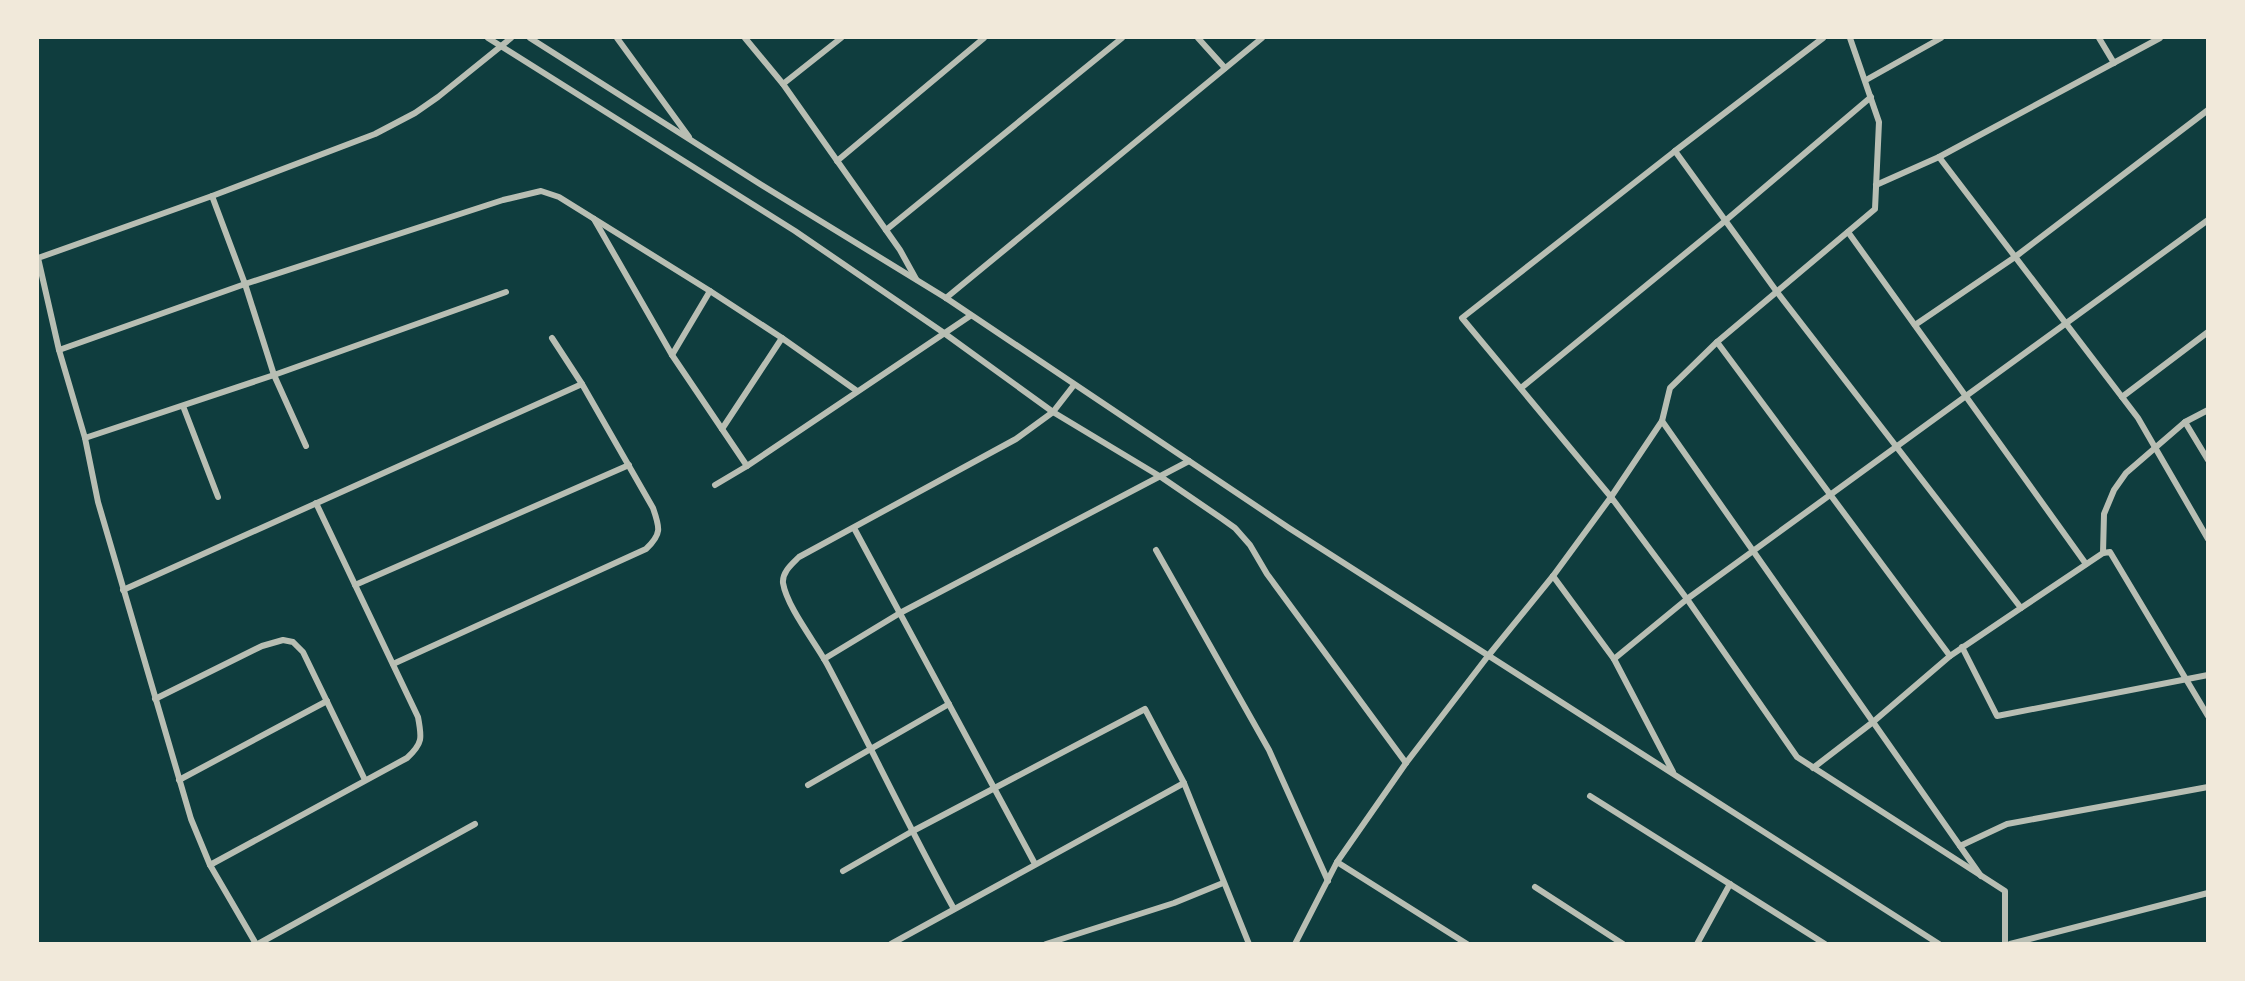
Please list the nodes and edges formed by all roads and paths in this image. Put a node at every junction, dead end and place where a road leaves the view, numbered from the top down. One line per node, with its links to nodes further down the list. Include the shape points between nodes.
1 (488, 38): 15 (street)
2 (530, 38): 22 (street)
3 (617, 38): 22 (street)
4 (745, 38): 19 (street)
5 (841, 38): 19 (street)
6 (984, 38): 25 (street)
7 (1122, 38): 31 (street)
8 (1198, 38): 17 (street)
9 (1262, 38): 17 (street)
10 (1823, 38): 23 (street)
11 (1850, 38): 18 (street)
12 (1941, 38): 18 (street)
13 (2099, 38): 16 (street)
14 (2160, 38): 16 (street)
15 (505, 42): 27 (street, via 415,113 375,134); 43 (street)
16 (2114, 63): 24 (street)
17 (1225, 68): 39 (street)
18 (1866, 81): 20 (street)
19 (783, 84): 25 (street)
20 (1871, 97): 26 (street, via 1879,122); 29 (street)
21 (2208, 110): 33 (street)
22 (691, 140): 34 (street)
23 (1675, 151): 29 (street); 53 (street, via 1462,318)
24 (1939, 157): 26 (street); 33 (street)
25 (837, 161): 31 (street)
26 (1876, 185): 32 (street, via 1875,209)
27 (212, 196): 35 (street); 48 (street, via 38,258)
28 (593, 216): 35 (street, via 541,191); 36 (street); 49 (street)
29 (1725, 220): 38 (street); 53 (street)
30 (2208, 220): 41 (street)
31 (886, 230): 34 (street)
32 (1848, 232): 38 (street); 42 (street)
33 (2015, 257): 41 (street); 42 (street)
34 (916, 280): 39 (street)
35 (245, 284): 48 (street); 50 (street)
36 (710, 291): 46 (street); 49 (street)
37 (506, 292): 50 (street)
38 (1777, 292): 47 (street); 65 (street)
39 (946, 298): 40 (street)
40 (970, 316): 43 (street); 52 (street)
41 (2066, 323): 55 (street); 56 (street)
42 (1915, 325): 55 (street)
43 (947, 331): 54 (street); 59 (street)
44 (2208, 332): 56 (street)
45 (552, 338): 51 (street)
46 (782, 338): 54 (street); 62 (street)
47 (1717, 342): 60 (street, via 1670,388); 73 (street)
48 (59, 350): 63 (street)
49 (672, 355): 62 (street)
50 (274, 375): 57 (street); 64 (street)
51 (582, 384): 69 (street); 76 (street)
52 (1074, 385): 59 (street); 68 (street)
53 (1521, 388): 75 (street)
54 (857, 391): 70 (street)
55 (1966, 396): 65 (street); 82 (street)
56 (2122, 397): 66 (street)
57 (183, 406): 63 (street); 74 (street)
58 (2208, 410): 61 (street)
59 (1053, 412): 71 (street); 77 (street, via 1016,440)
60 (1662, 421): 75 (street); 80 (street)
61 (2185, 422): 66 (street); 67 (street)
62 (722, 429): 70 (street)
63 (85, 438): 85 (street)
64 (306, 446)
65 (1897, 446): 73 (street); 87 (street)
66 (2155, 448): 78 (street); 81 (street, via 2126,473 2114,490 2104,514)
67 (2208, 460)
68 (1189, 461): 71 (street); 91 (street)
69 (629, 465): 84 (street); 94 (street, via 659,526 657,539 646,549)
70 (747, 466): 72 (street)
71 (1161, 477): 88 (street); 103 (street, via 1228,523 1250,545)
72 (715, 485)
73 (1830, 495): 80 (street); 90 (street)
74 (218, 497)
75 (1611, 497): 83 (street); 86 (street)
76 (316, 503): 84 (street); 85 (street)
77 (854, 528): 88 (street); 92 (street, via 799,556 783,581 788,599)
78 (2208, 539)
79 (1156, 550): 121 (street, via 1269,750)
80 (1753, 551): 86 (street); 101 (street)
81 (2103, 553): 82 (street); 96 (street, via 2110,552)
82 (2086, 564): 87 (street)
83 (1553, 576): 91 (street); 93 (street)
84 (355, 585): 94 (street)
85 (123, 590): 97 (street)
86 (1687, 599): 93 (street); 104 (street, via 1797,757)
87 (2021, 608): 89 (street)
88 (900, 614): 92 (street); 99 (street)
89 (1962, 647): 90 (street); 96 (street, via 1997,716)
90 (1950, 656): 101 (street)
91 (1486, 658): 103 (street); 105 (street)
92 (824, 659): 102 (street)
93 (1614, 659): 105 (street)
94 (393, 664): 107 (street, via 418,717 422,736 407,759)
95 (2208, 675): 96 (street)
96 (2186, 678): 100 (street)
97 (155, 699): 98 (street, via 262,646 283,640 293,642 303,652); 106 (street)
98 (327, 700): 106 (street); 107 (street)
99 (949, 704): 102 (street); 111 (street)
100 (2208, 716)
101 (1874, 722): 104 (street); 115 (street)
102 (872, 748): 109 (street); 114 (street)
103 (1406, 763): 116 (street)
104 (1814, 768): 120 (street)
105 (1673, 772): 136 (street)
106 (179, 780): 118 (street)
107 (365, 780): 118 (street)
108 (1184, 783): 111 (street, via 1145,709); 117 (street); 122 (street)
109 (808, 785)
110 (2208, 787): 115 (street, via 2007,824)
111 (994, 788): 114 (street); 117 (street)
112 (1590, 796): 123 (street)
113 (475, 824): 128 (street)
114 (911, 832): 119 (street); 126 (street)
115 (1960, 846): 120 (street)
116 (1337, 862): 121 (street); 132 (street)
117 (1035, 864): 126 (street)
118 (210, 865): 128 (street)
119 (843, 871)
120 (1982, 876): 137 (street, via 2005,891)
121 (1328, 881): 127 (street)
122 (1223, 883): 130 (street); 131 (street)
123 (1730, 884): 134 (street); 135 (street)
124 (1535, 887): 133 (street)
125 (2208, 893): 138 (street)
126 (954, 909): 129 (street)
127 (1298, 942)
128 (257, 944)
129 (891, 944)
130 (1046, 944)
131 (1249, 944)
132 (1467, 944)
133 (1623, 944)
134 (1697, 944)
135 (1825, 944)
136 (1939, 944)
137 (2006, 944)
138 (2010, 944)

